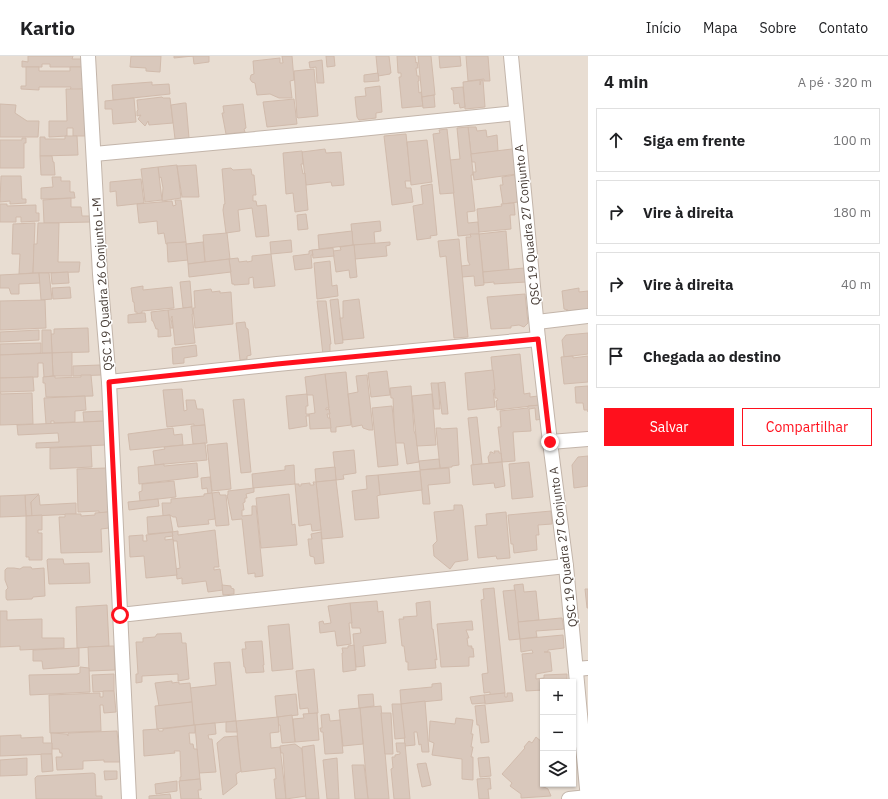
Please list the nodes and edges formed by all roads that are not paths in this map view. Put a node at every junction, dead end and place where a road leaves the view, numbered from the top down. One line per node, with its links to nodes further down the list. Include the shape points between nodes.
1 (88, 56): 4 (street, QSC 19 Quadra 26 Conjunto L-M)
2 (511, 56): 3 (street, QSC 19 Quadra 27 Conjunto A)
3 (516, 113): 4 (street); 6 (street, QSC 19 Quadra 27 Conjunto A)
4 (94, 154): 8 (street, QSC 19 Quadra 26 Conjunto L-M)
5 (588, 316): 6 (street)
6 (537, 322): 7 (street, QSC 19 Quadra 27 Conjunto A)
7 (538, 339): 8 (street); 10 (street, QSC 19 Quadra 27 Conjunto A)
8 (109, 382): 12 (street, QSC 19 Quadra 26 Conjunto L-M)
9 (588, 439): 10 (street)
10 (550, 442): 11 (street, QSC 19 Quadra 27 Conjunto A)
11 (566, 566): 12 (street); 13 (street, QSC 19 Quadra 27 Conjunto A)
12 (120, 615): 15 (street, QSC 19 Quadra 26 Conjunto L-M)
13 (582, 668): 14 (street, QSC 19 Quadra 27 Conjunto A)
14 (588, 798): 16 (street)
15 (129, 799)
16 (569, 799)

